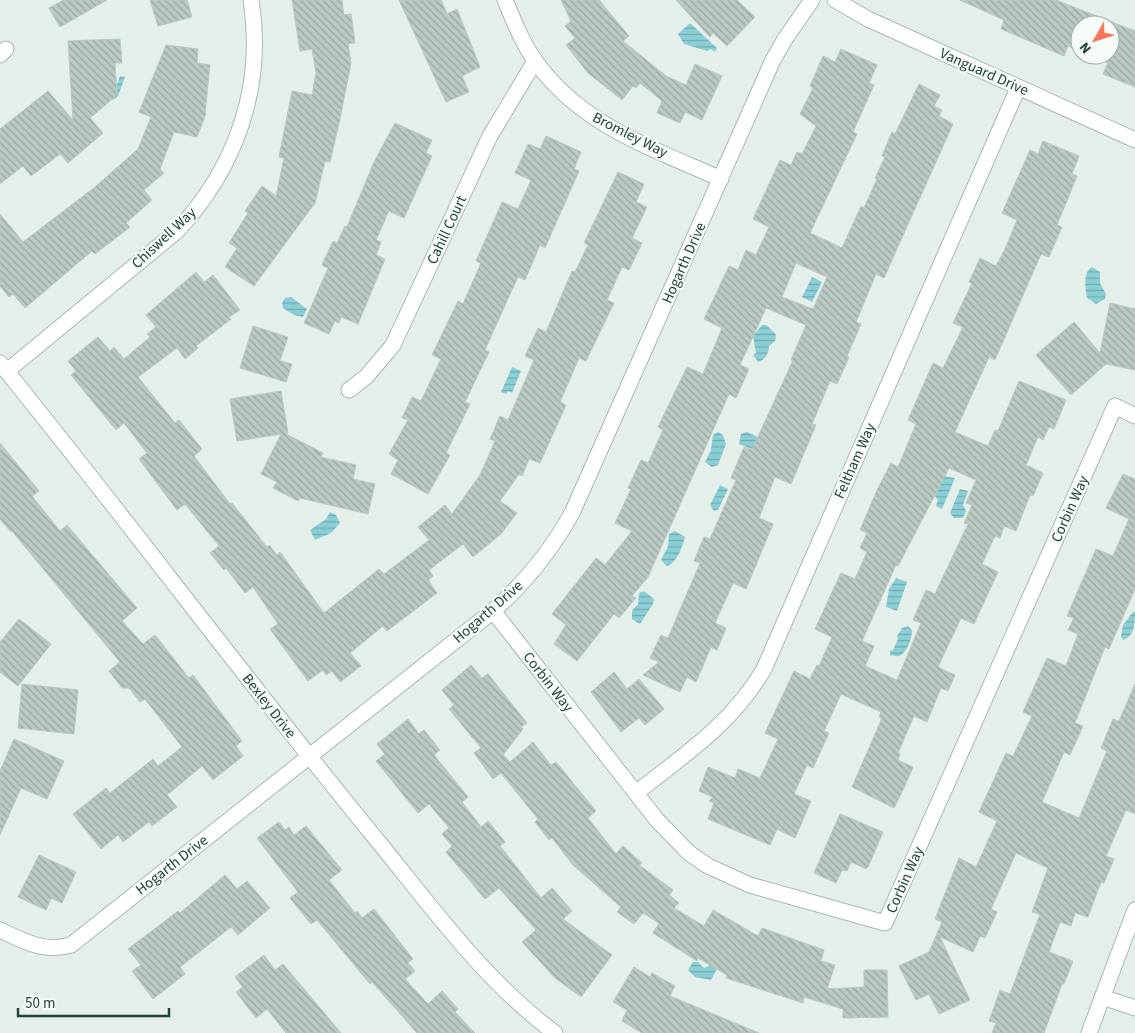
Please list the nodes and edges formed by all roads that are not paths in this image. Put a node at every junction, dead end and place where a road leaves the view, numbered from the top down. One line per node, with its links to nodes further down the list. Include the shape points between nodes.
1 (251, 0): 9 (street, Chiswell Way, via 255,47 250,92 238,136 219,177 177,230)
2 (505, 0): 5 (street, Bromley Way)
3 (812, 0): 8 (street, Hogarth Drive, via 773,60)
4 (835, 0): 6 (street, Vanguard Drive, via 868,20)
5 (535, 61): 8 (street, Bromley Way, via 560,92 598,122); 10 (street, Cahill Court, via 490,136 393,345 366,377)
6 (1018, 88): 7 (street, Vanguard Drive); 14 (street, Feltham Way, via 764,669 726,721)
7 (1135, 140)
8 (721, 179): 12 (street, Hogarth Drive, via 572,513 545,557)
9 (4, 367): 13 (street, Bexley Drive)
10 (349, 390)
11 (1135, 416): 14 (street, Corbin Way, via 1115,406 886,923 750,885 722,873 689,853 672,838)
12 (493, 611): 13 (street, Hogarth Drive); 14 (street, Corbin Way)
13 (309, 757): 16 (street, Hogarth Drive, via 71,945 48,949); 19 (street, Bexley Drive, via 491,978)
14 (636, 793)
15 (1135, 910): 17 (street)
16 (0, 930)
17 (1102, 997): 18 (street); 20 (street)
18 (1135, 1008)
19 (555, 1033)
20 (1089, 1033)

